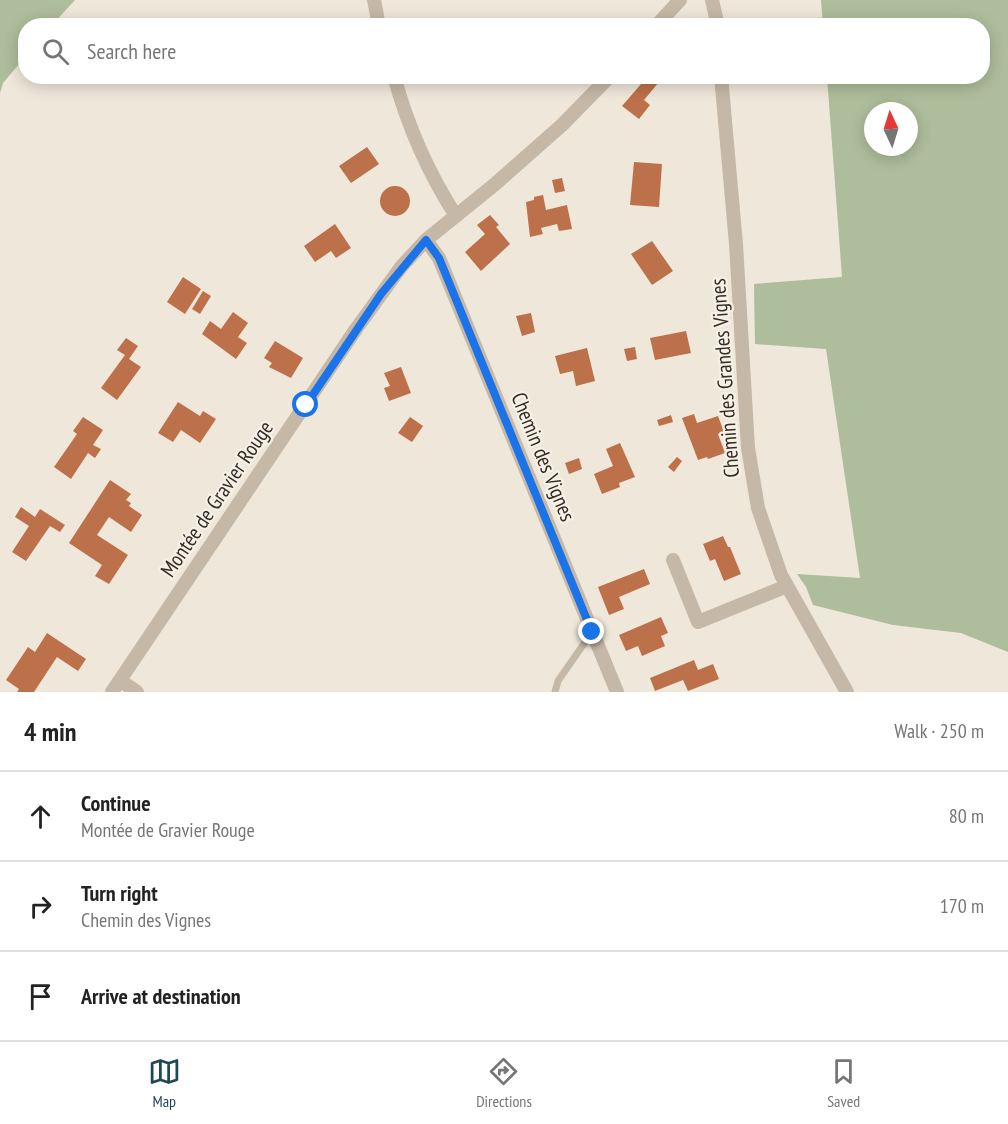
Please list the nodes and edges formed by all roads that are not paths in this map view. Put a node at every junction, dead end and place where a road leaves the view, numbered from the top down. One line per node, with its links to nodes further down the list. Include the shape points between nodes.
1 (374, 0): 4 (street)
2 (680, 0): 5 (street)
3 (712, 0): 6 (street)
4 (377, 18)
5 (663, 18)
6 (715, 18)
7 (396, 84): 10 (street, via 421,148)
8 (602, 84): 10 (street, Montée de Gravier Rouge, via 562,125)
9 (723, 84): 13 (street, Chemin des Grandes Vignes, via 748,448 758,508)
10 (456, 216): 11 (street, Montée de Gravier Rouge)
11 (426, 240): 14 (street, Chemin des Vignes, via 443,267); 15 (street, Montée de Gravier Rouge, via 356,329)
12 (673, 560): 13 (street, via 698,622)
13 (787, 586): 19 (street, Chemin des Grandes Vignes)
14 (592, 632): 17 (lane, via 558,681); 18 (street, Chemin des Vignes)
15 (117, 686): 16 (street)
16 (137, 692)
17 (555, 692)
18 (617, 692)
19 (847, 692)

